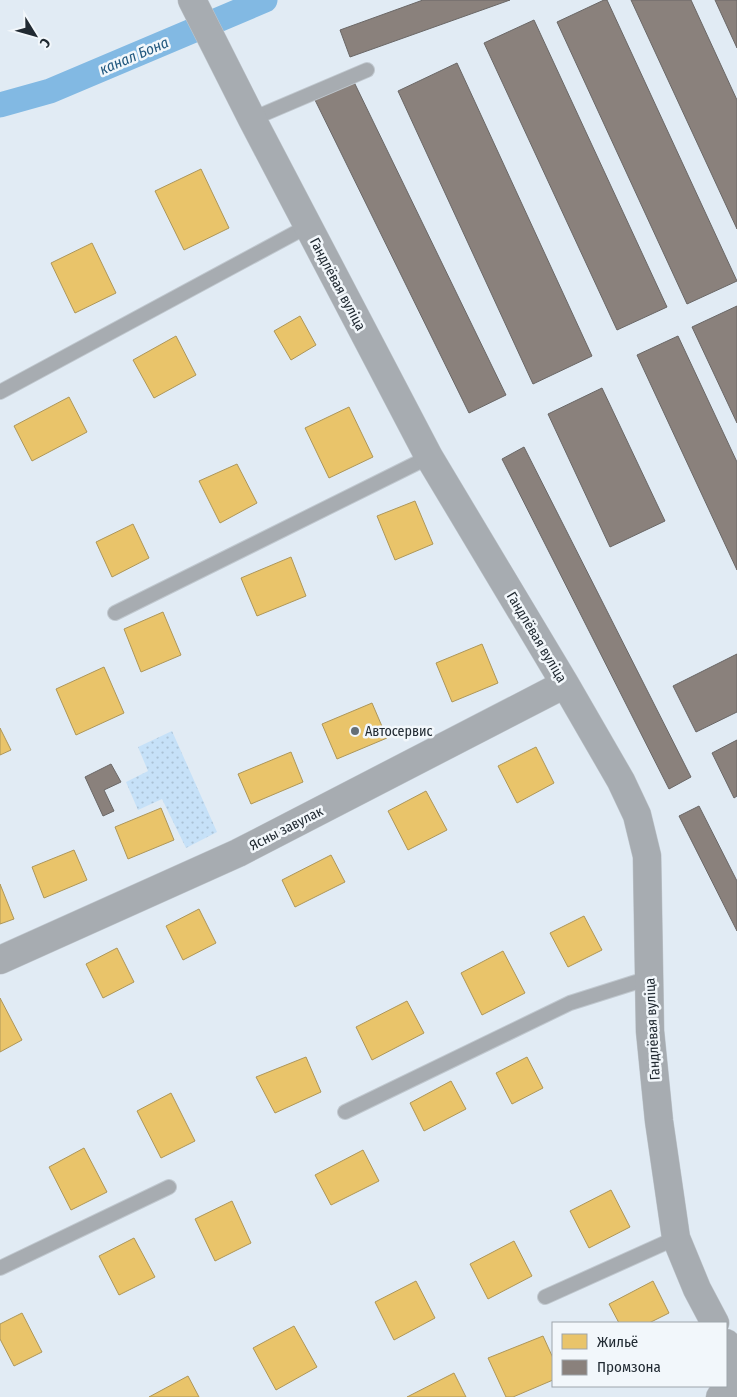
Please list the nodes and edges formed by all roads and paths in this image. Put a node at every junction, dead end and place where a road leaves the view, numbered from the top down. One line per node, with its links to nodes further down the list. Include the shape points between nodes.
1 (192, 0): 3 (street, Гандлёвая вуліца)
2 (367, 70): 3 (lane)
3 (252, 118): 4 (street, Гандлёвая вуліца)
4 (308, 226): 5 (lane); 6 (street, Гандлёвая вуліца)
5 (0, 392)
6 (430, 456): 7 (lane); 8 (street, Гандлёвая вуліца)
7 (115, 613)
8 (565, 684): 9 (street, Ясны завулак, via 238,853); 10 (street, Гандлёвая вуліца, via 637,815 646,856)
9 (0, 960)
10 (649, 978): 11 (lane, via 570,1003); 13 (street, Гандлёвая вуліца, via 650,1031 659,1120)
11 (345, 1112)
12 (170, 1187): 14 (lane)
13 (676, 1238): 15 (lane); 16 (street, Гандлёвая вуліца, via 696,1289)
14 (0, 1268)
15 (544, 1297)
16 (714, 1322)
17 (727, 1345): 18 (street)
18 (737, 1364)
19 (737, 1376): 20 (street)
20 (720, 1397)

